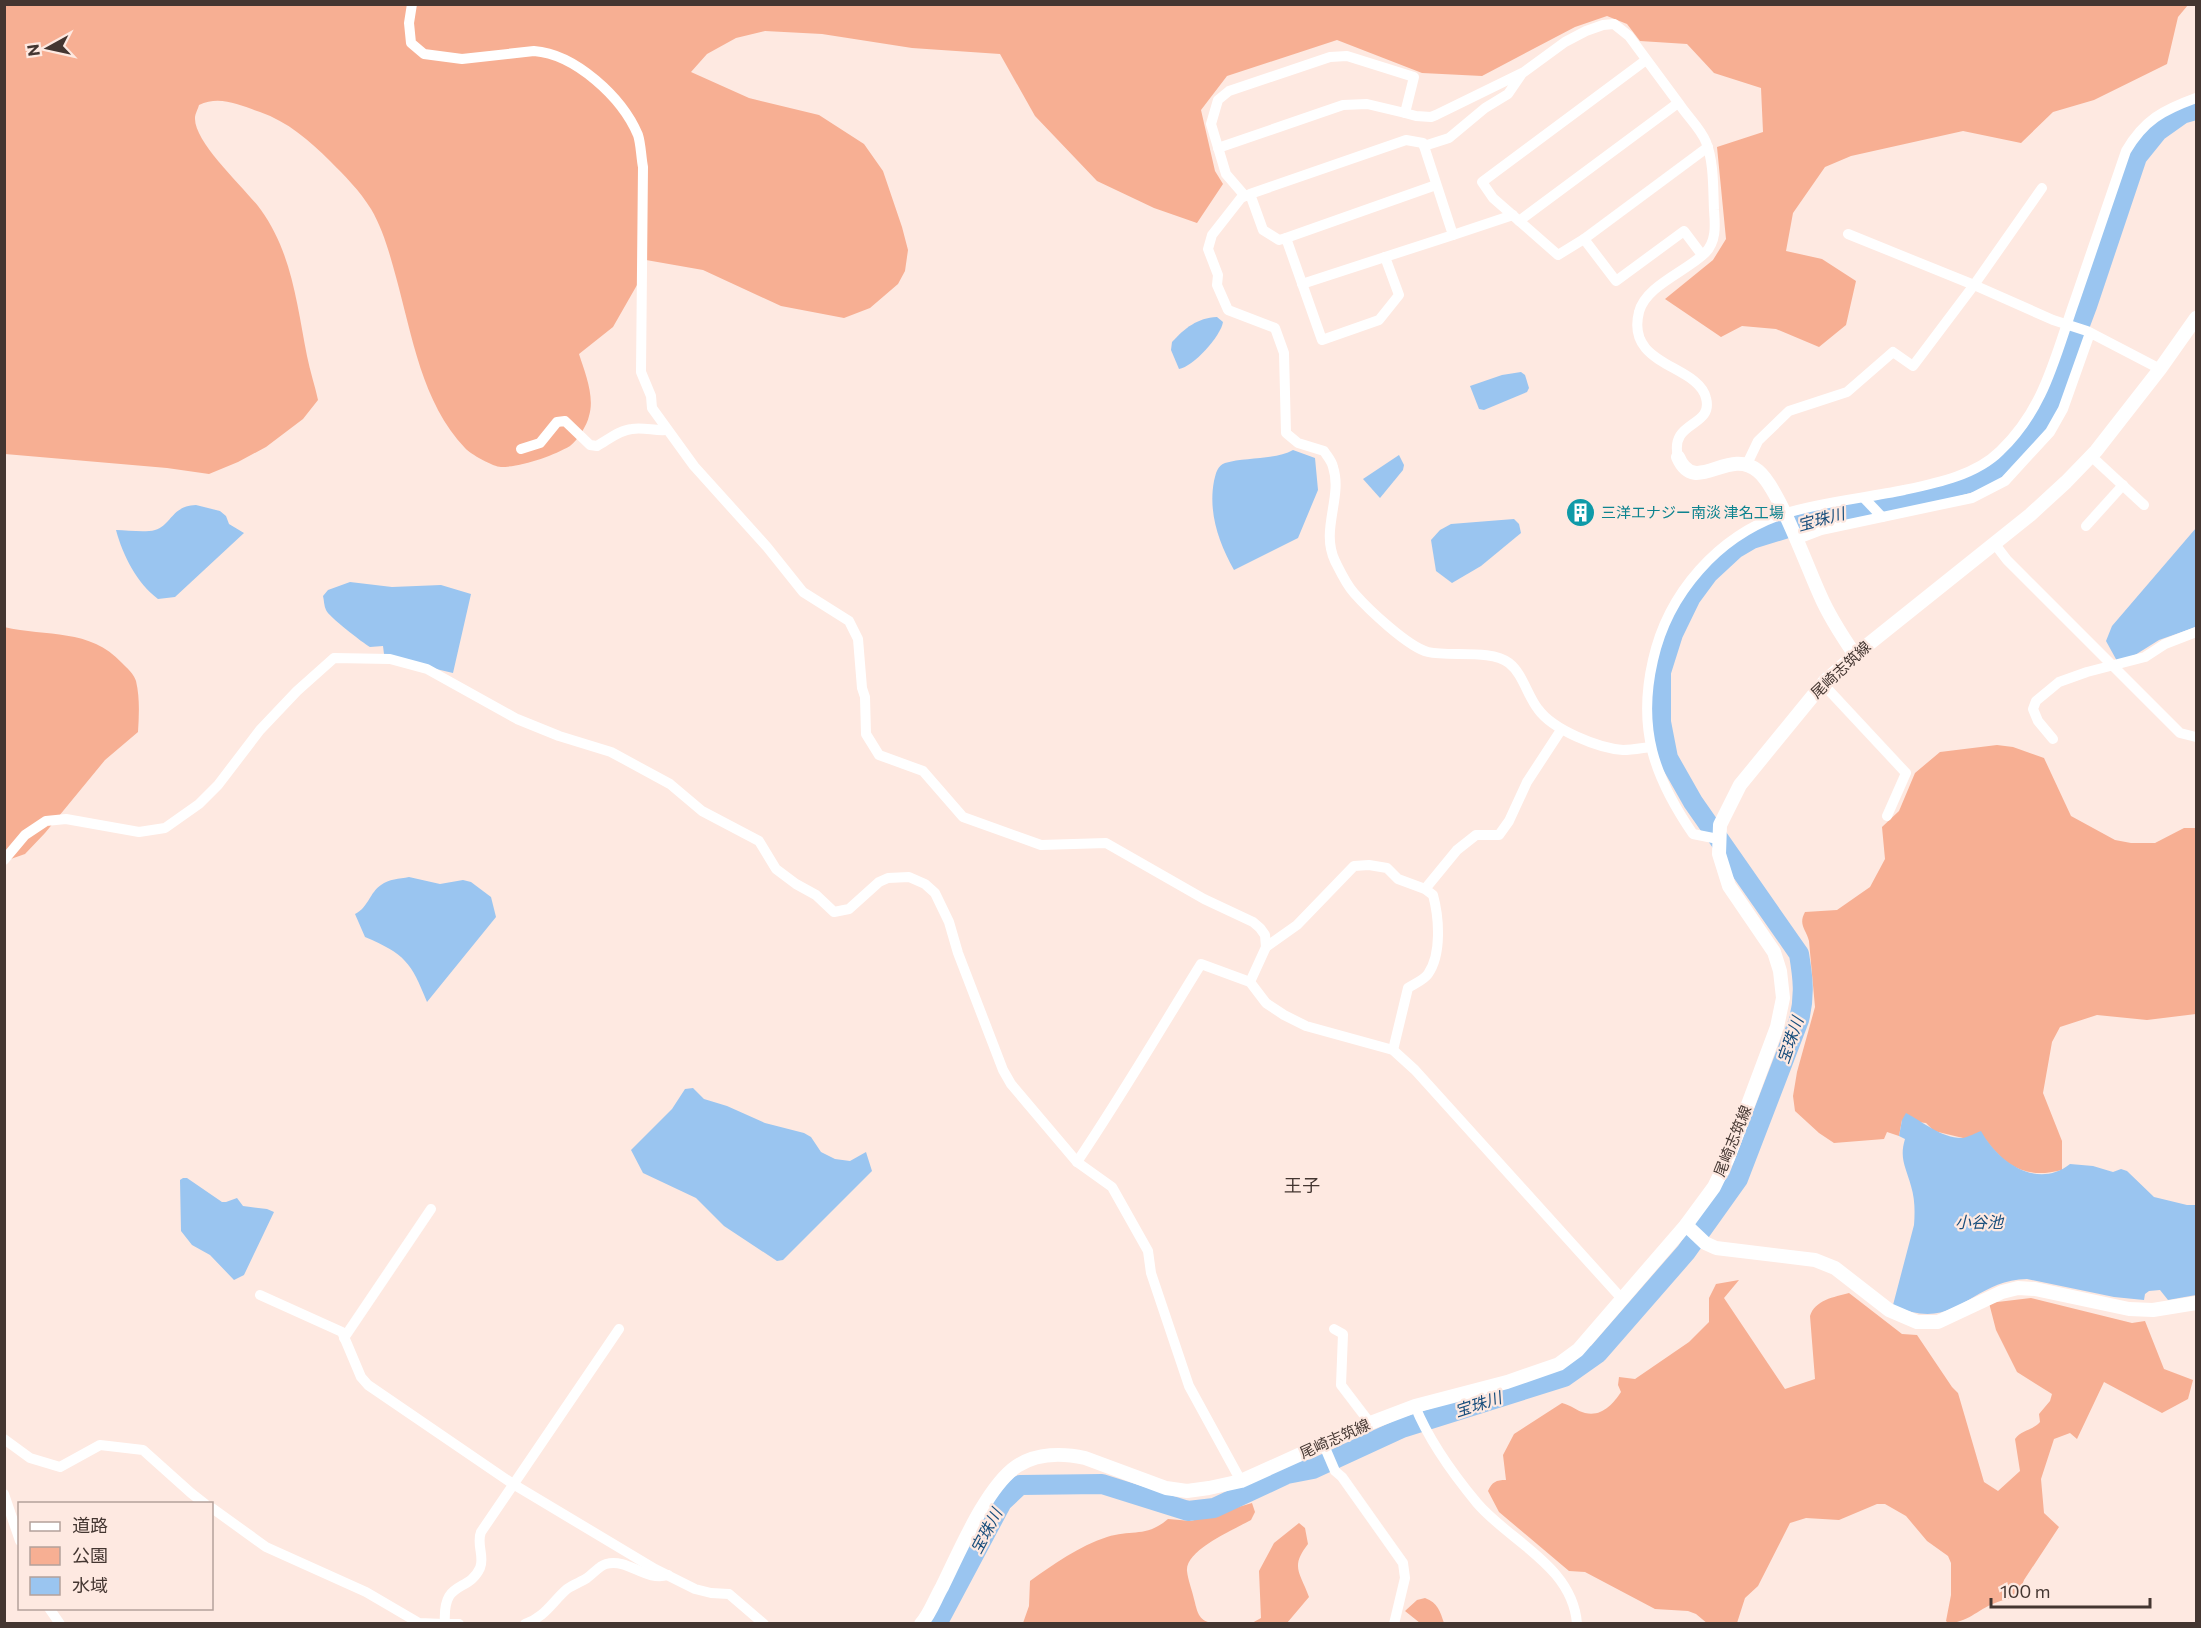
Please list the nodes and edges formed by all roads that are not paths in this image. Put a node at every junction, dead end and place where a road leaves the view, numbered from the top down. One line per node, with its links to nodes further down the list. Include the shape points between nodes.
1 (412, 4): 26 (street, via 411,43 424,54 462,59 544,52 584,70 626,114 638,136 643,167 641,372 652,408)
2 (1646, 60): 3 (street, via 1623,30 1614,24 1603,25 1565,42); 5 (street); 13 (street, via 1482,182)
3 (1524, 72): 6 (street, via 1431,117); 7 (street, via 1508,94 1449,138)
4 (2196, 98): 23 (street, via 2154,117 2126,151)
5 (1678, 103): 8 (street); 13 (street)
6 (1405, 113): 9 (street, via 1367,104 1343,105); 9 (street, via 1414,77 1347,56 1330,57 1229,91 1218,100 1211,124)
7 (1424, 146): 10 (street); 12 (street, via 1406,140)
8 (1708, 147): 17 (street); 18 (street, via 1714,233)
9 (1218, 148): 12 (street, via 1226,174)
10 (1436, 185): 14 (street); 16 (street)
11 (2042, 188): 21 (street)
12 (1247, 195): 16 (street, via 1263,230 1279,240); 43 (street, via 1240,198 1212,235 1208,249 1218,275 1217,285 1228,310 1275,328 1284,353 1286,433 1298,443 1324,451 1333,466 1330,546 1352,591 1412,645 1428,652 1497,657 1509,662 1539,710)
13 (1516, 218): 14 (street); 17 (street, via 1558,255)
14 (1453, 234): 19 (street)
15 (1848, 234): 21 (street)
16 (1286, 238): 20 (street)
17 (1584, 239): 18 (street, via 1616,281 1684,231)
18 (1702, 255): 29 (street, via 1652,292 1638,314 1638,331 1648,351 1700,386 1706,397 1702,416 1678,438)
19 (1385, 256): 20 (street); 20 (street, via 1399,295 1379,320 1322,340)
20 (1302, 284)
21 (1974, 285): 23 (street); 30 (street, via 1913,366 1893,352 1846,392 1793,408 1758,441)
22 (2196, 318): 25 (main road, 尾崎志筑線)
23 (2069, 325): 24 (street); 32 (street, via 2049,379 2026,423 1999,453 1962,474)
24 (2089, 332): 25 (street); 35 (street, via 2063,409 2050,432 2005,481 1971,498)
25 (2160, 369): 28 (main road, 尾崎志筑線)
26 (666, 430): 27 (street, via 633,428 597,446 590,445 565,421 557,422 540,443); 51 (street, via 803,592 849,621 858,639 866,697 866,734 879,754 923,771 963,818 1041,845 1106,843 1253,922 1264,935)
27 (521, 449)
28 (2091, 456): 31 (street); 38 (main road, 尾崎志筑線, via 2030,515)
29 (1678, 458): 30 (main road, via 1690,473 1731,463)
30 (1746, 464): 34 (main road, via 1760,472)
31 (2123, 485): 33 (street); 36 (street)
32 (1864, 498): 34 (street); 35 (street)
33 (2144, 505)
34 (1785, 516): 37 (main road); 46 (street, via 1746,531 1720,550 1690,579 1670,613 1655,650 1649,681)
35 (1882, 517): 37 (street)
36 (2086, 526)
37 (1795, 538): 40 (main road, via 1830,615)
38 (1994, 543): 40 (main road, 尾崎志筑線); 41 (street)
39 (2196, 632): 41 (street, via 2145,657)
40 (1855, 655): 42 (main road, 尾崎志筑線)
41 (2114, 666): 44 (street, via 2180,733); 45 (street, via 2059,682 2036,701 2033,709 2038,721)
42 (1823, 684): 47 (street, via 1906,773); 48 (main road, 尾崎志筑線, via 1740,785)
43 (1561, 730): 46 (street, via 1623,750); 50 (street, via 1499,835 1476,835 1457,850)
44 (2196, 738)
45 (2053, 739)
46 (1650, 747): 48 (street, via 1672,804 1693,834)
47 (1887, 816)
48 (1714, 834): 56 (main road, 尾崎志筑線, via 1729,886 1774,952 1783,998 1777,1027 1728,1158)
49 (4, 860): 54 (street, via 25,835 46,821 66,819 139,832 165,828 199,804 268,722 334,658 390,659 427,669 517,719 611,752 670,784 702,811 759,841 776,869 816,894 834,912 849,909 888,878 909,876 925,884 935,893 949,922 1003,1070)
50 (1425, 889): 51 (street, via 1398,879 1387,868 1354,866 1297,925); 53 (street, via 1433,895 1437,908 1437,952 1427,975 1408,988)
51 (1266, 947): 52 (street)
52 (1250, 982): 53 (street, via 1266,1003 1306,1026); 54 (street, via 1201,964)
53 (1394, 1050): 58 (street)
54 (1077, 1162): 67 (street, via 1112,1187 1148,1251 1151,1273 1189,1386)
55 (431, 1209): 62 (street)
56 (1688, 1228): 58 (main road, 尾崎志筑線); 59 (main road, via 1716,1248 1815,1260 1835,1268 1889,1311 1917,1322 1938,1322 2018,1288 2129,1309 2153,1310)
57 (260, 1295): 62 (street, via 342,1332)
58 (1623, 1299): 63 (main road, 尾崎志筑線, via 1578,1350 1559,1364)
59 (2196, 1303)
60 (619, 1329): 68 (street)
61 (1334, 1329): 64 (street, via 1343,1334 1341,1385)
62 (344, 1338): 68 (street, via 368,1385)
63 (1416, 1409): 64 (main road, 尾崎志筑線); 82 (street, via 1425,1431 1476,1502 1530,1548 1564,1585)
64 (1370, 1423): 66 (main road, 尾崎志筑線)
65 (4, 1439): 70 (street, via 30,1458 60,1467 100,1445 143,1450)
66 (1326, 1448): 67 (main road, 尾崎志筑線); 81 (street, via 1335,1471 1403,1563 1405,1578)
67 (1240, 1481): 80 (main road, 尾崎志筑線, via 1187,1491 1166,1488 1071,1455 1025,1462 1009,1473 992,1494)
68 (513, 1484): 73 (street); 76 (street, via 479,1537 480,1569 453,1591 446,1603)
69 (4, 1494): 72 (street)
70 (204, 1502)
71 (213, 1509): 76 (street, via 266,1547 366,1592 419,1623)
72 (18, 1534)
73 (668, 1575): 78 (street, via 646,1575 619,1563 603,1565 569,1588 544,1614); 79 (street, via 701,1592 729,1594)
74 (50, 1610): 75 (street)
75 (60, 1623)
76 (445, 1623): 77 (street)
77 (459, 1623)
78 (525, 1623)
79 (764, 1623)
80 (921, 1623)
81 (1394, 1623)
82 (1577, 1623)

